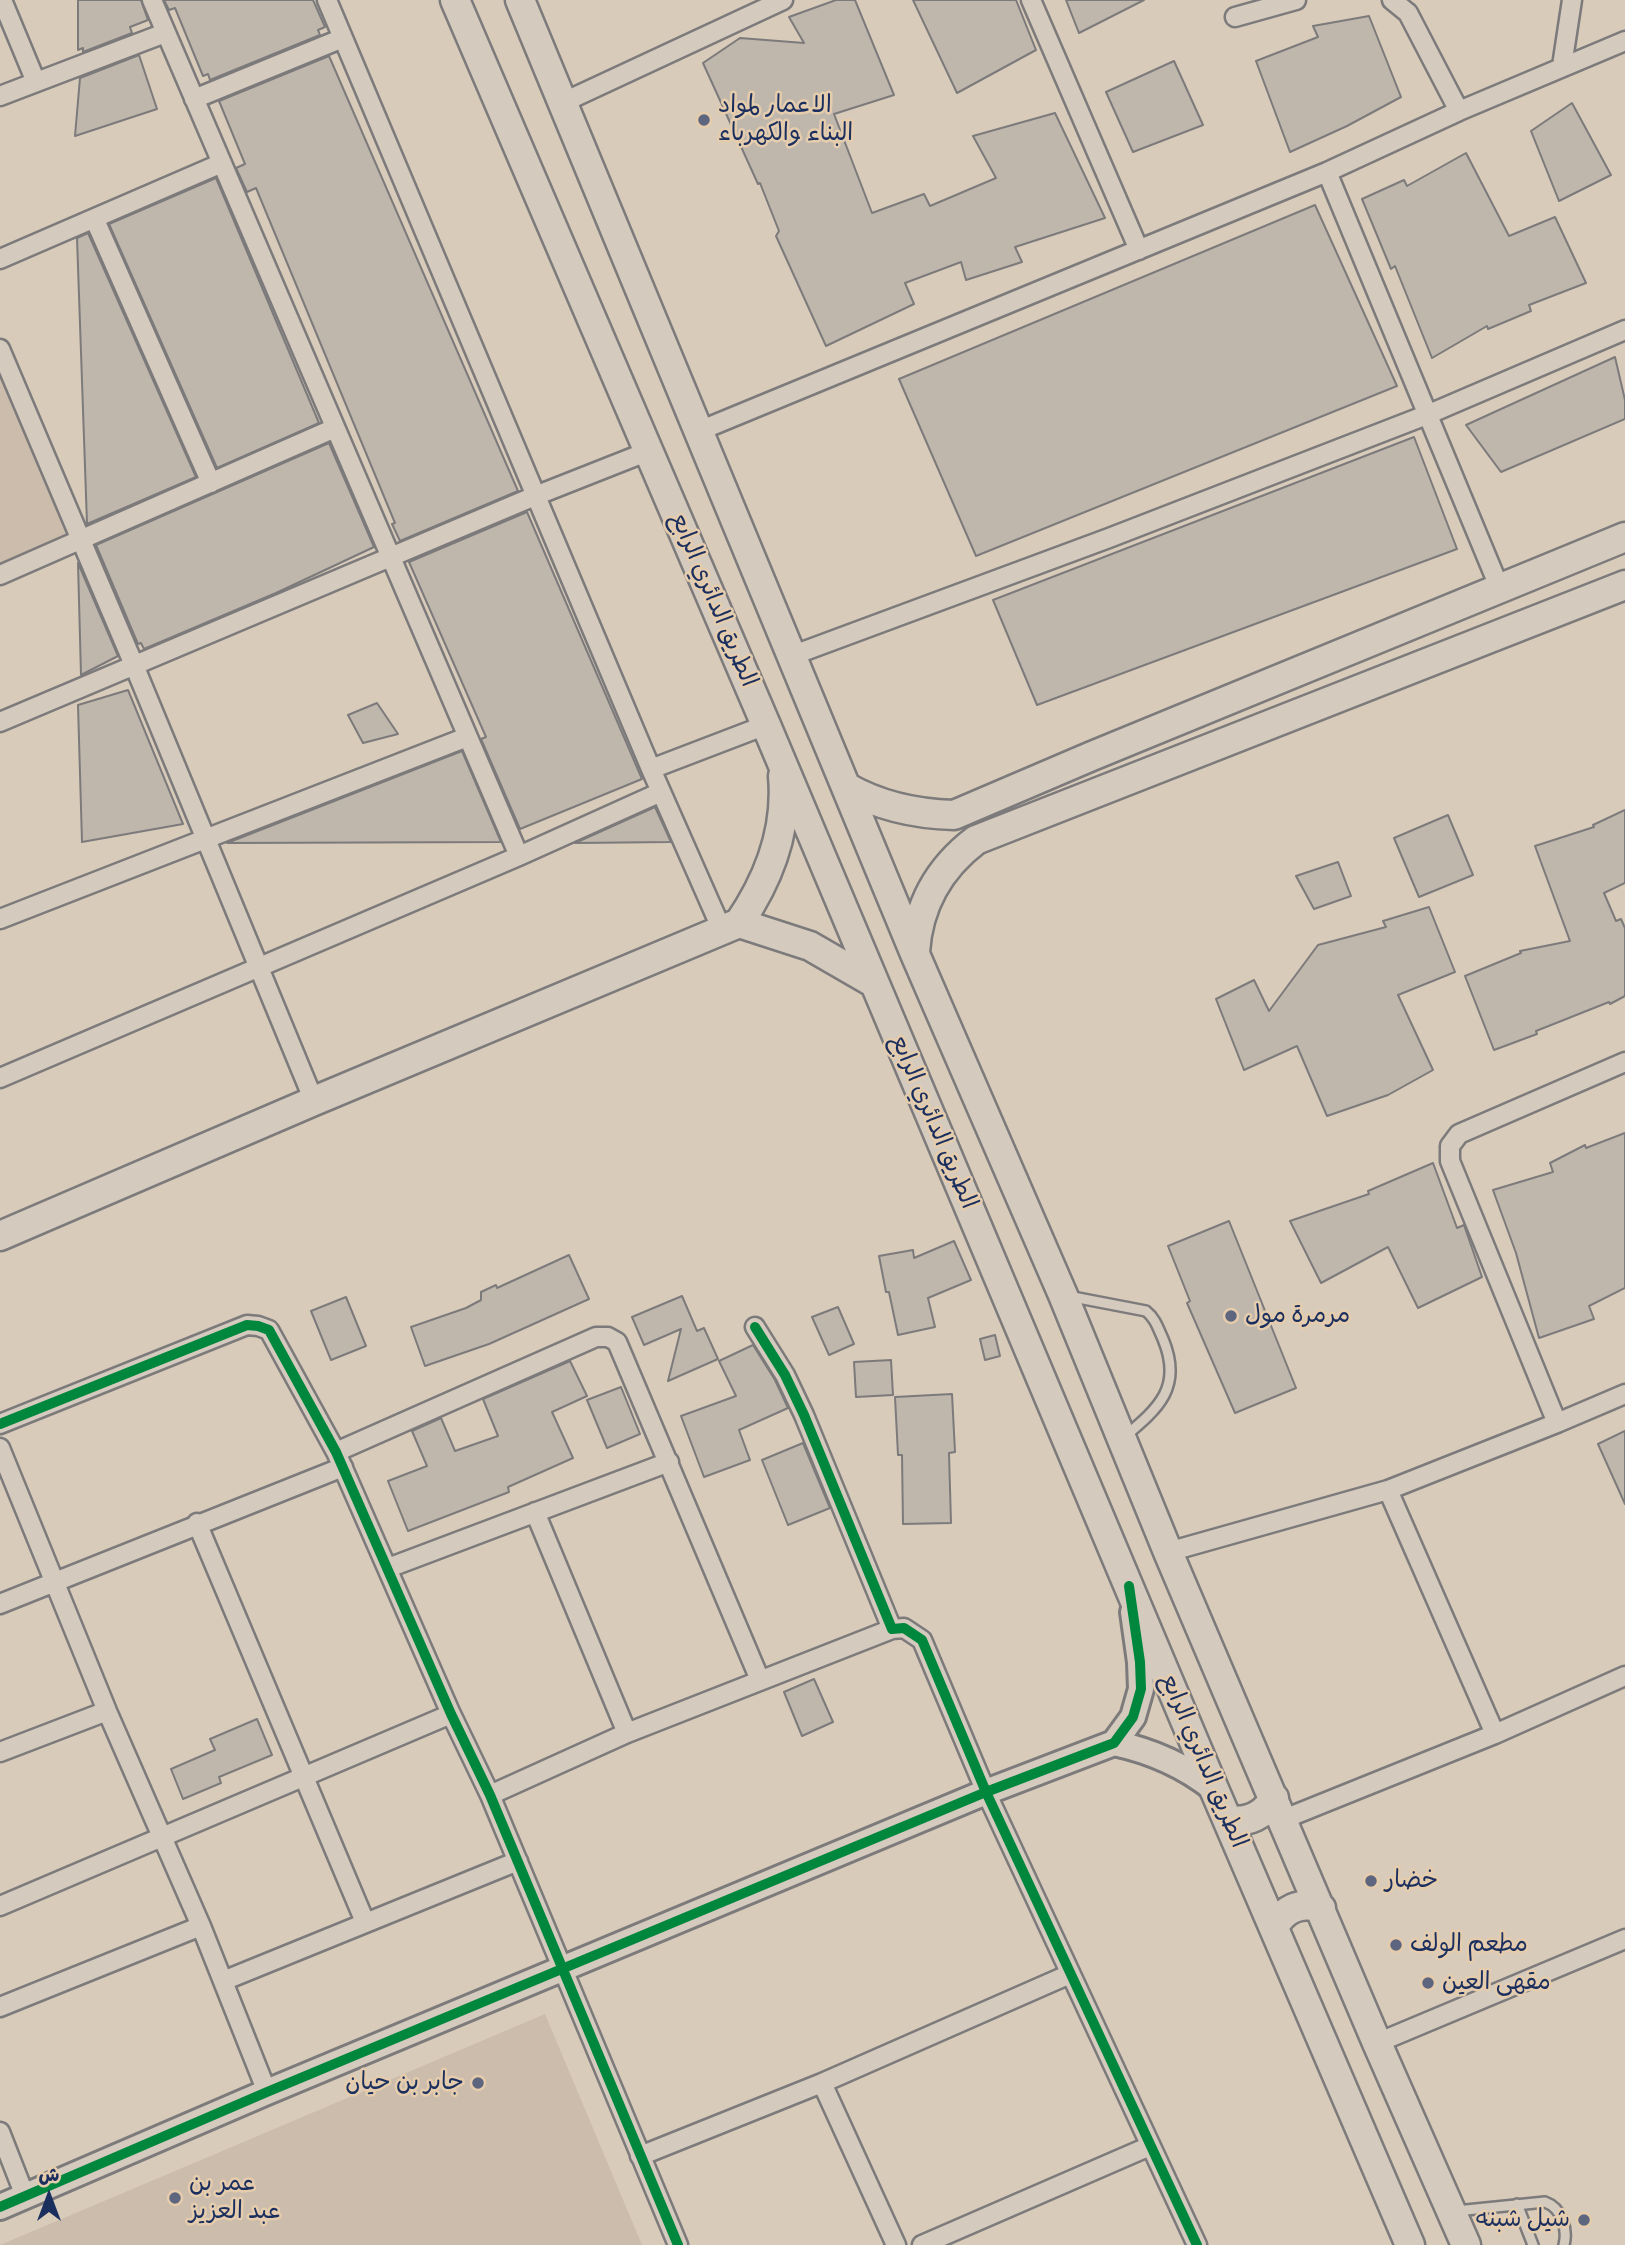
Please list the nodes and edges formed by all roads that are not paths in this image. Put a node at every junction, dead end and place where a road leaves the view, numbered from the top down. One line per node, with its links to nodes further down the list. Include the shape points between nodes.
1 (2, 0): 16 (street)
2 (152, 0): 12 (street)
3 (327, 0): 13 (street)
4 (455, 0): 31 (main road, الطريق الدائري الرابع)
5 (520, 0): 19 (main road, الطريق الدائري الرابع)
6 (783, 0): 19 (street)
7 (1031, 0): 24 (street)
8 (1296, 0): 11 (street)
9 (1392, 0): 20 (street, via 1408,13)
10 (1572, 0): 15 (street)
11 (1235, 17)
12 (165, 33): 16 (street); 18 (street)
13 (344, 38): 18 (street); 33 (street)
14 (1625, 41): 15 (street)
15 (1562, 66): 20 (street)
16 (36, 82): 17 (street)
17 (0, 96)
18 (194, 99): 21 (street)
19 (564, 103): 30 (main road, الطريق الدائري الرابع)
20 (1459, 111): 22 (street)
21 (222, 163): 23 (street); 29 (street)
22 (1328, 172): 24 (street); 28 (street)
23 (95, 220): 25 (street); 32 (street)
24 (1139, 250): 30 (street)
25 (0, 259)
26 (1625, 330): 28 (street)
27 (0, 349): 35 (street)
28 (1429, 414): 39 (street); 40 (street)
29 (335, 428): 32 (street); 36 (street)
30 (699, 431): 40 (main road, الطريق الدائري الرابع)
31 (649, 451): 33 (street); 43 (main road, الطريق الدائري الرابع)
32 (211, 483): 35 (street)
33 (535, 496): 36 (street); 46 (street)
34 (1625, 537): 39 (main road)
35 (79, 540): 37 (street); 41 (street)
36 (393, 558): 41 (street); 44 (street)
37 (0, 575)
38 (1625, 585): 53 (main road, via 976,840 951,862 931,890 919,921)
39 (1500, 589): 47 (main road, via 954,815 895,807)
40 (791, 656): 47 (main road, الطريق الدائري الرابع)
41 (134, 665): 42 (street); 49 (street)
42 (0, 722)
43 (766, 725): 45 (main road, الطريق الدائري الرابع); 46 (street)
44 (467, 737): 49 (street); 50 (street)
45 (781, 760): 52 (main road, via 783,798 777,846 755,899); 55 (main road, الطريق الدائري الرابع)
46 (650, 769): 48 (street)
47 (846, 787): 53 (main road, الطريق الدائري الرابع)
48 (661, 792): 50 (street); 52 (street)
49 (204, 839): 51 (street); 54 (street)
50 (519, 856): 54 (street)
51 (0, 919)
52 (731, 926): 55 (main road, via 810,946); 58 (main road)
53 (915, 954): 60 (main road, الطريق الدائري الرابع)
54 (258, 967): 57 (street); 58 (street)
55 (874, 983): 75 (main road, الطريق الدائري الرابع)
56 (1625, 1062): 63 (street, via 1459,1134 1450,1146 1450,1161)
57 (1, 1073)
58 (314, 1101): 59 (main road)
59 (0, 1236)
60 (1063, 1295): 65 (main road, الطريق الدائري الرابع); 65 (lane, via 1146,1311 1154,1317 1170,1355 1164,1398)
61 (755, 1327): 77 (street, via 804,1415)
62 (1625, 1394): 63 (street)
63 (1557, 1423): 69 (street)
64 (0, 1424): 67 (street, via 247,1325 258,1326 269,1330)
65 (1122, 1438): 72 (main road, الطريق الدائري الرابع)
66 (0, 1448): 74 (street)
67 (339, 1459): 68 (street, via 596,1337 608,1337 617,1342); 71 (street); 73 (street)
68 (669, 1462): 70 (street); 79 (street)
69 (1388, 1490): 72 (street); 83 (street)
70 (535, 1512): 73 (street); 82 (street)
71 (197, 1523): 74 (street); 86 (street)
72 (1168, 1552): 90 (main road, الطريق الدائري الرابع)
73 (388, 1568): 81 (street)
74 (55, 1581): 76 (street); 80 (street)
75 (1129, 1586): 84 (street, via 1141,1689 1133,1717); 87 (main road, الطريق الدائري الرابع)
76 (0, 1604)
77 (892, 1629): 79 (street); 88 (street, via 904,1629 922,1640)
78 (1625, 1676): 83 (street)
79 (760, 1680): 82 (street)
80 (107, 1711): 85 (street); 92 (street)
81 (451, 1714): 86 (street); 89 (street)
82 (627, 1733): 89 (street)
83 (1495, 1734): 90 (street)
84 (1114, 1743): 87 (street, via 1157,1754); 88 (street)
85 (0, 1752)
86 (304, 1779): 92 (street); 96 (street)
87 (1214, 1789): 91 (main road, الطريق الدائري الرابع)
88 (986, 1792): 100 (street); 101 (street)
89 (490, 1795): 93 (street)
90 (1279, 1808): 91 (main road, via 1255,1818); 95 (main road, الطريق الدائري الرابع)
91 (1227, 1821): 98 (main road, الطريق الدائري الرابع)
92 (163, 1839): 94 (street); 97 (street)
93 (518, 1861): 96 (street); 100 (street)
94 (0, 1906)
95 (1321, 1908): 98 (main road, via 1291,1908); 104 (main road, الطريق الدائري الرابع)
96 (365, 1922): 102 (street)
97 (201, 1926): 102 (street); 103 (street)
98 (1273, 1927): 118 (main road, الطريق الدائري الرابع)
99 (1625, 1939): 104 (street)
100 (563, 1969): 106 (street); 109 (street)
101 (1070, 1974): 105 (street); 108 (street)
102 (223, 1981): 106 (street)
103 (0, 2007)
104 (1377, 2043): 113 (main road, الطريق الدائري الرابع)
105 (822, 2083): 109 (street); 115 (street)
106 (267, 2092): 110 (street)
107 (0, 2132): 110 (street)
108 (1150, 2146): 116 (street); 117 (street)
109 (640, 2155): 114 (street)
110 (25, 2196): 112 (street)
111 (1517, 2203): 113 (lane); 120 (lane); 121 (lane, via 1539,2201 1556,2207 1565,2227)
112 (0, 2207)
113 (1451, 2211): 119 (main road, الطريق الدائري الرابع)
114 (678, 2245)
115 (897, 2245)
116 (922, 2245)
117 (1196, 2245)
118 (1410, 2245)
119 (1466, 2245)
120 (1533, 2245)
121 (1564, 2245)

